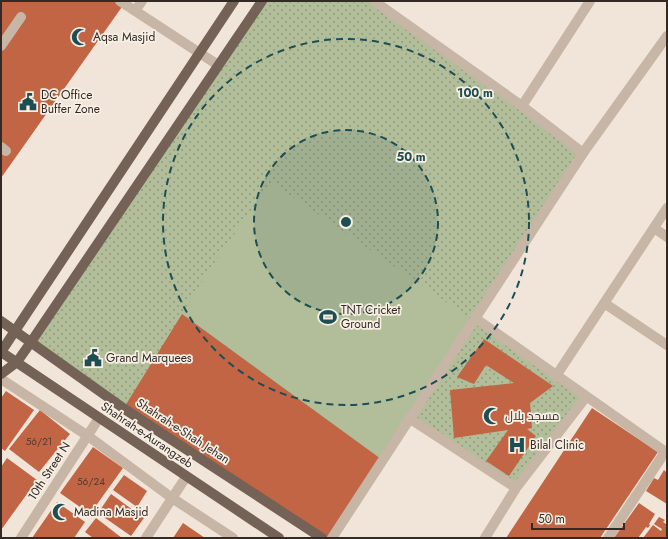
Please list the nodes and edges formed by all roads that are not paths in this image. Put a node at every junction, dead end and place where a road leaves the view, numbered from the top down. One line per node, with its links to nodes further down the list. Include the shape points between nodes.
1 (120, 1): 7 (street)
2 (142, 1): 7 (street)
3 (234, 1): 11 (main road)
4 (262, 1): 12 (main road)
5 (374, 1): 13 (street)
6 (590, 1): 13 (street)
7 (135, 11): 11 (street)
8 (21, 17): 10 (street)
9 (667, 36): 14 (street)
10 (1, 46)
11 (199, 53): 12 (street); 21 (main road)
12 (218, 65): 22 (main road)
13 (522, 106): 14 (street)
14 (583, 153): 19 (street)
15 (667, 208): 16 (street)
16 (654, 228): 17 (street); 18 (street)
17 (667, 237)
18 (604, 303): 23 (street); 27 (street)
19 (475, 318): 27 (street); 31 (street)
20 (1, 321): 21 (main road)
21 (15, 330): 22 (main road); 24 (main road)
22 (31, 342): 25 (main road); 41 (main road, Shahrah-e-Shah Jehan, via 126,410)
23 (667, 344)
24 (1, 352): 25 (main road, Shahrah-e-Aurangzeb)
25 (17, 362): 26 (main road); 30 (main road, Shahrah-e-Aurangzeb)
26 (1, 374)
27 (556, 376): 29 (street)
28 (1, 379): 32 (street)
29 (586, 397): 33 (street); 35 (street)
30 (99, 418): 32 (street, 10th Street N); 34 (main road, Shahrah-e-Aurangzeb)
31 (409, 418): 35 (street); 42 (street)
32 (88, 436): 36 (street); 37 (street, 10th Street N)
33 (666, 453): 44 (street)
34 (186, 477): 36 (street); 40 (main road, Shahrah-e-Aurangzeb)
35 (516, 488): 43 (street)
36 (172, 498): 38 (street); 39 (street)
37 (21, 538)
38 (146, 538)
39 (233, 538)
40 (279, 538)
41 (322, 538)
42 (332, 538)
43 (485, 538)
44 (608, 538)

